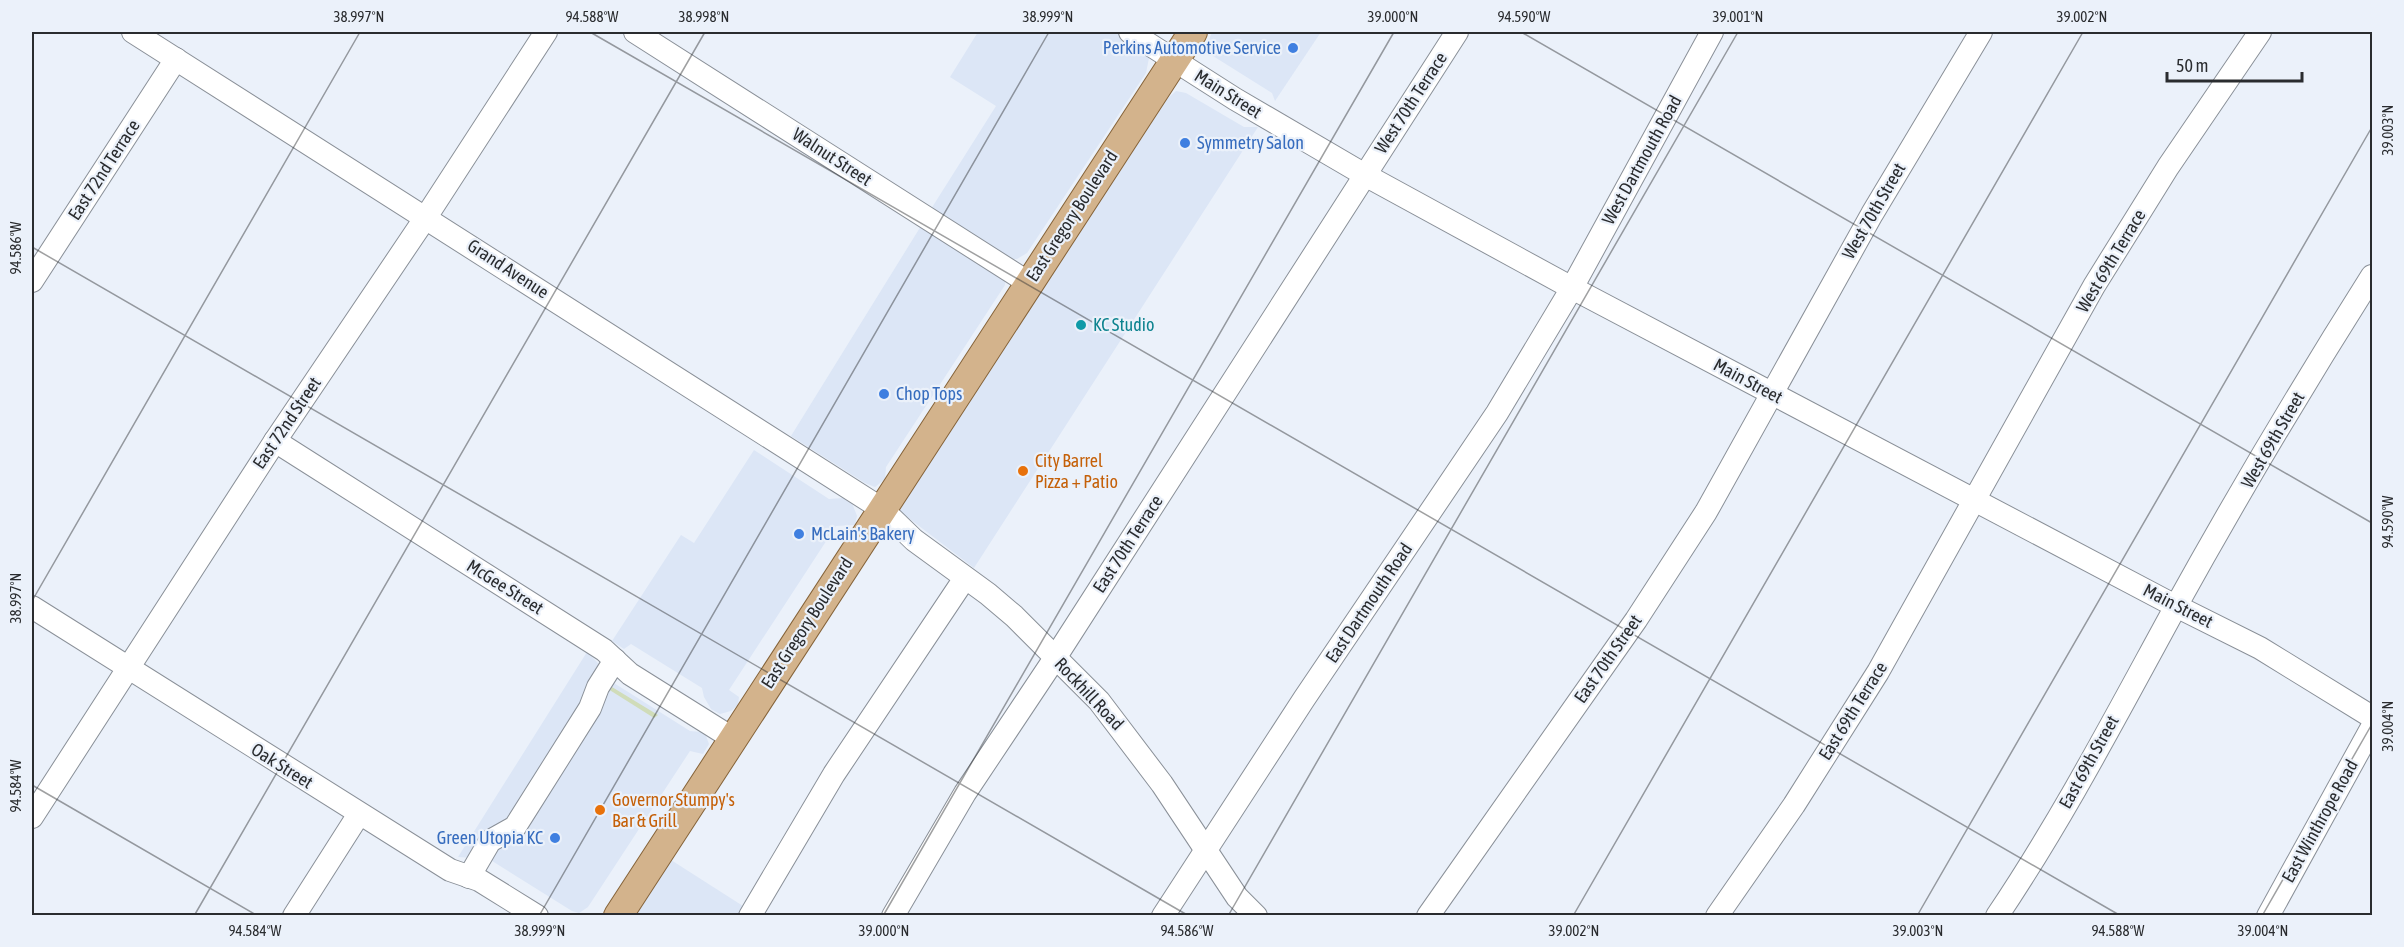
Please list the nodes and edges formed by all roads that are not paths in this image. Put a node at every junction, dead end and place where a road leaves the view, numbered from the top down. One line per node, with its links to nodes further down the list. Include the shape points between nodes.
1 (133, 32): 10 (street, Grand Avenue)
2 (546, 32): 13 (street, East 72nd Street)
3 (635, 32): 16 (street, Walnut Street)
4 (1130, 32): 11 (street, Main Street)
5 (1193, 32): 11 (main road, East Gregory Boulevard)
6 (1457, 32): 12 (street, West 70th Terrace)
7 (1712, 32): 17 (street, West Dartmouth Road)
8 (1981, 32): 18 (street, West 70th Street)
9 (2260, 32): 20 (street, West 69th Terrace, via 2168,167 2094,286)
10 (176, 59): 13 (street, Grand Avenue); 15 (street, East 72nd Terrace)
11 (1174, 60): 12 (street, Main Street); 16 (main road, East Gregory Boulevard)
12 (1365, 175): 17 (street, Main Street); 25 (street, East 70th Terrace)
13 (426, 217): 19 (street, East 72nd Street); 21 (street, Grand Avenue)
14 (2373, 276): 23 (street, West 69th Street, via 2321,356)
15 (32, 281)
16 (1029, 283): 21 (main road, East Gregory Boulevard)
17 (1572, 288): 18 (street, Main Street); 33 (street, East Dartmouth Road, via 1497,413)
18 (1771, 393): 20 (street, Main Street); 42 (street, East 70th Street, via 1706,512 1636,620)
19 (275, 441): 26 (street, McGee Street); 27 (street, East 72nd Street)
20 (1975, 499): 23 (street, Main Street); 43 (street, East 69th Terrace, via 1878,672 1794,805)
21 (882, 509): 22 (street, Rockhill Road, via 914,540); 30 (main road, East Gregory Boulevard)
22 (965, 578): 25 (street, Rockhill Road, via 1014,616); 38 (street, via 834,774)
23 (2176, 605): 28 (street, Main Street, via 2260,648); 44 (street, East 69th Street, via 2030,866)
24 (32, 608): 27 (street, Oak Street)
25 (1055, 658): 33 (street, Rockhill Road, via 1099,701); 39 (street, East 70th Terrace, via 965,793)
26 (615, 660): 30 (street, McGee Street, via 630,674); 34 (street, via 590,708 515,827 490,842)
27 (128, 669): 31 (street, Oak Street); 32 (street, East 72nd Street)
28 (2373, 717)
29 (2373, 727): 45 (street, East Winthrope Road)
30 (732, 738): 37 (main road, East Gregory Boulevard)
31 (359, 814): 34 (street, Oak Street, via 450,870); 35 (street)
32 (32, 818)
33 (1206, 848): 40 (street, East Dartmouth Road); 41 (street, Rockhill Road, via 1237,897)
34 (469, 877): 36 (street, Oak Street)
35 (294, 915)
36 (537, 915)
37 (618, 915)
38 (750, 915)
39 (893, 915)
40 (1163, 915)
41 (1256, 915)
42 (1428, 915)
43 (1717, 915)
44 (1997, 915)
45 (2268, 915)

